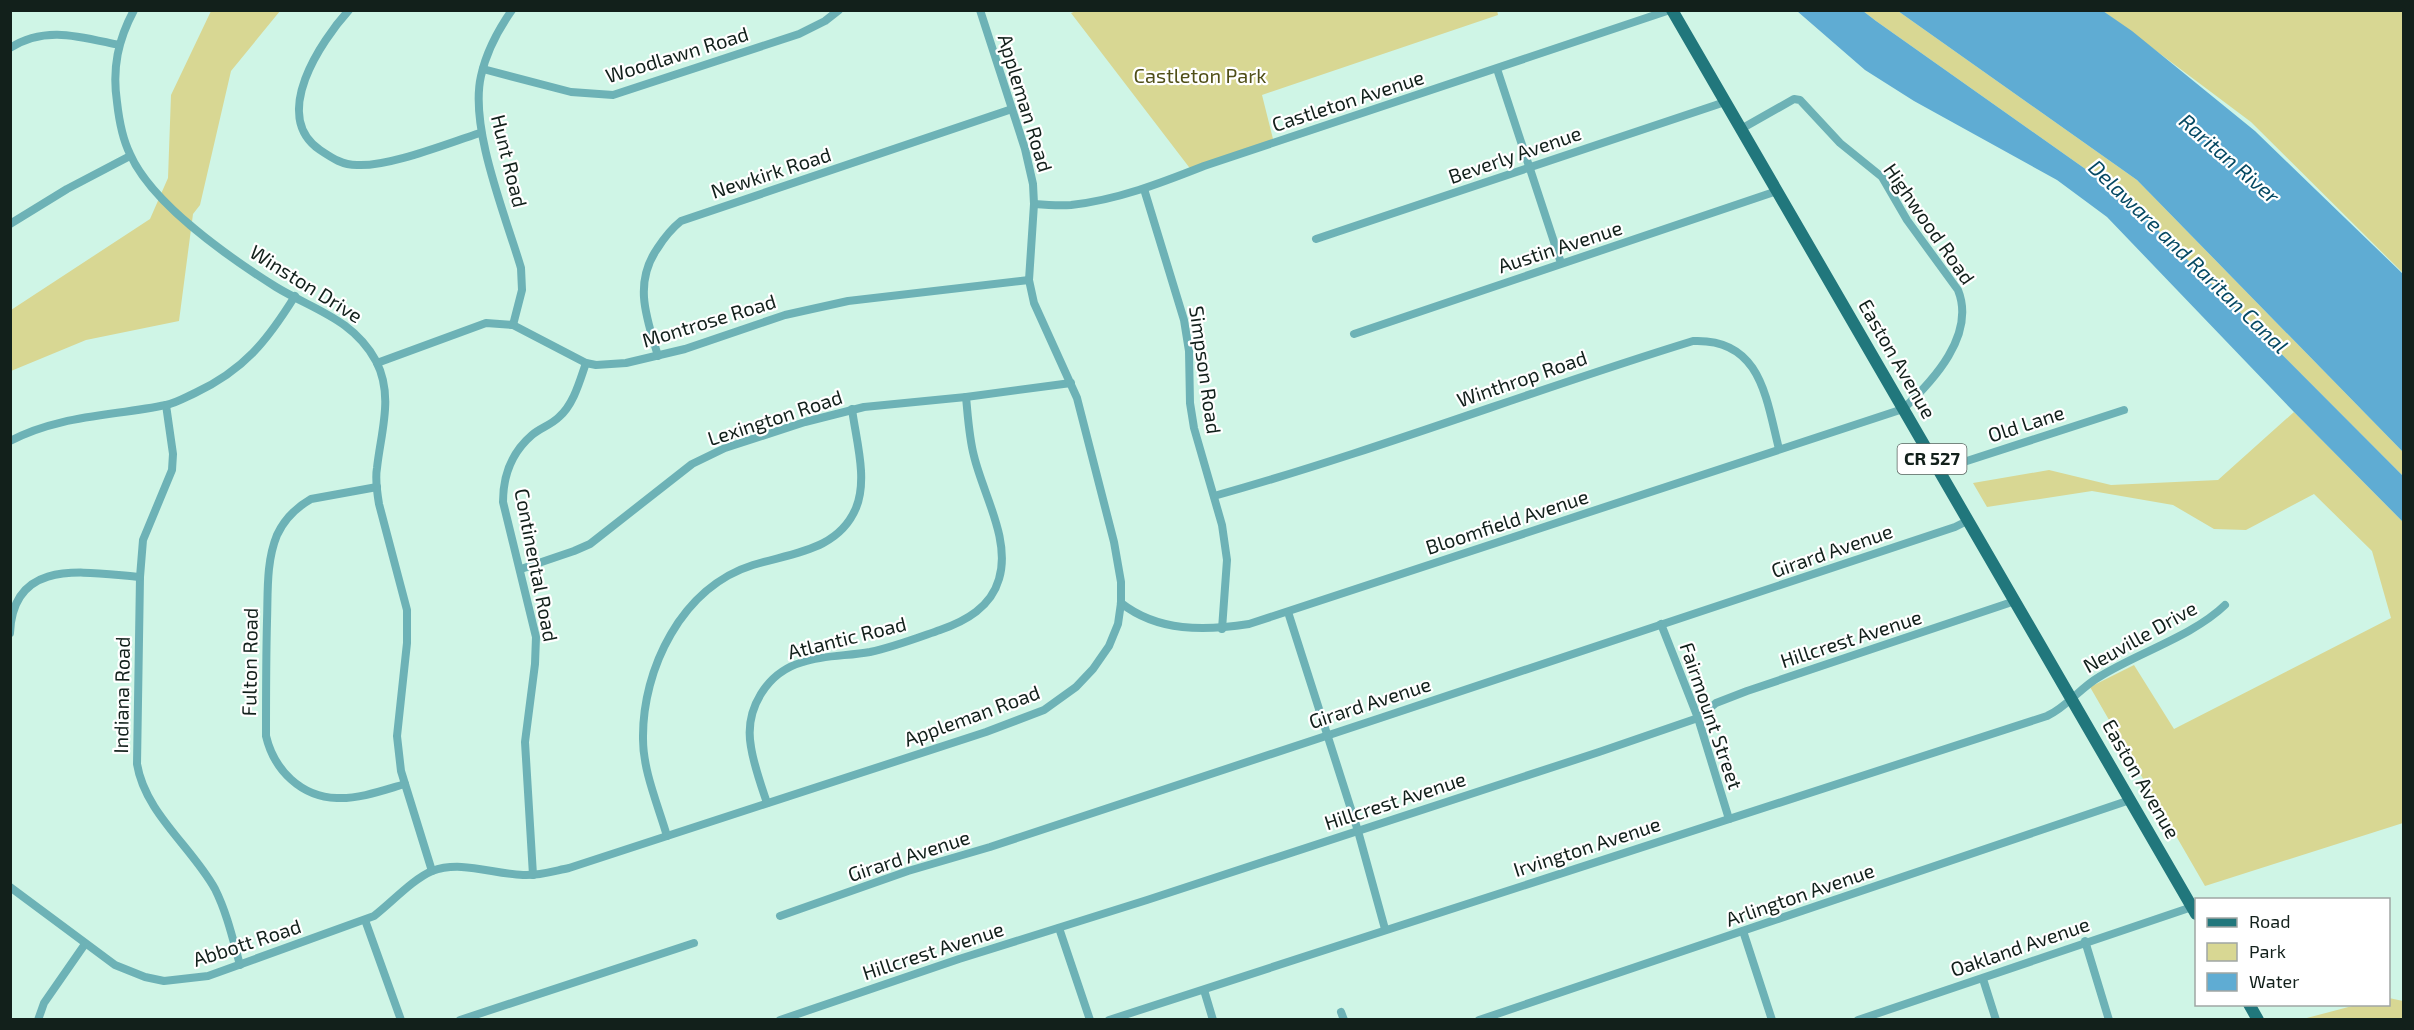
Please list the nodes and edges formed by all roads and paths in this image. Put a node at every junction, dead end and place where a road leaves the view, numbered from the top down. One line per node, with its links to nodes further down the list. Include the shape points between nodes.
1 (134, 10): 7 (street, Winston Drive)
2 (349, 10): 14 (street, via 306,75 299,96 299,117 314,146 346,164 374,165)
3 (512, 10): 9 (street, Hunt Road, via 495,37)
4 (838, 10): 9 (street, Woodlawn Road, via 799,34 613,95 571,92)
5 (980, 10): 12 (street, Appleman Road)
6 (1671, 10): 10 (street, Castleton Avenue); 11 (main road, Easton Avenue / CR 527)
7 (119, 45): 8 (street, via 52,34 22,40); 15 (street, Winston Drive, via 115,88 120,126)
8 (10, 48)
9 (483, 69): 14 (street, Hunt Road, via 478,102)
10 (1497, 69): 16 (street); 17 (street, Castleton Avenue)
11 (1725, 102): 13 (main road, Easton Avenue / CR 527); 16 (street, Beverly Avenue)
12 (1012, 109): 19 (street, Appleman Road, via 1025,149); 27 (street, Newkirk Road, via 681,222 665,237 644,275 644,309)
13 (1741, 129): 18 (main road, Easton Avenue / CR 527); 34 (street, Highwood Road, via 1794,99 1800,100 1840,143 1882,177 1907,220 1958,290 1963,319 1956,340 1924,390)
14 (480, 133): 25 (street, Hunt Road, via 521,268 522,290)
15 (130, 156): 20 (street); 24 (street, Winston Drive, via 153,189 181,216 247,267)
16 (1529, 168): 21 (street, Beverly Avenue); 22 (street)
17 (1144, 189): 19 (street, Castleton Avenue, via 1069,205); 40 (street, Simpson Road, via 1184,320 1194,428)
18 (1777, 191): 22 (street, Austin Avenue); 34 (main road, Easton Avenue / CR 527)
19 (1034, 204): 23 (street, Appleman Road)
20 (10, 224)
21 (1316, 239)
22 (1561, 263): 26 (street, Austin Avenue)
23 (1029, 280): 27 (street, Montrose Road, via 848,301 785,315); 30 (street, Appleman Road, via 1034,303)
24 (295, 296): 28 (street, Winston Drive, via 345,324 362,339); 32 (street, via 273,332 237,370)
25 (513, 325): 28 (street, Montrose Road, via 486,323); 29 (street, Montrose Road)
26 (1354, 334)
27 (658, 356): 29 (street, Montrose Road, via 626,363)
28 (376, 363): 39 (street, Winston Drive, via 387,398)
29 (586, 363): 42 (street, Continental Road, via 560,417 525,442 505,473 503,502)
30 (1071, 383): 31 (street, Lexington Road); 45 (street, Appleman Road, via 1114,542)
31 (966, 398): 33 (street, Lexington Road); 57 (street, Atlantic Road, via 969,438 1002,546 998,581 976,613 960,623 870,652 806,661 777,674 763,691 750,721 750,744)
32 (166, 405): 36 (street, via 50,424); 43 (street, Indiana Road, via 172,470 144,540)
33 (852, 409): 42 (street, Lexington Road, via 793,425 700,460 590,544); 60 (street, via 861,480 857,504 847,524 822,546 751,566 702,595 684,615 659,657 644,708 643,740)
34 (1903, 409): 37 (street, Bloomfield Avenue); 38 (main road, Easton Avenue / CR 527)
35 (2124, 410): 38 (street, Old Lane)
36 (10, 441)
37 (1779, 449): 40 (street, Winthrop Road, via 1763,387 1750,362 1730,347 1693,341 1288,476); 47 (street, Bloomfield Avenue)
38 (1939, 470): 41 (main road, Easton Avenue / CR 527)
39 (377, 487): 55 (street, Winston Drive, via 407,610 397,735); 55 (street, Fulton Road, via 311,499 288,518 278,533 270,559 268,587 266,736 281,770 295,784 319,795 357,796)
40 (1214, 496): 50 (street, Simpson Road, via 1227,560)
41 (1969, 520): 44 (main road, Easton Avenue / CR 527); 49 (street, Girard Avenue)
42 (521, 569): 62 (street, Continental Road, via 536,637 525,742)
43 (140, 577): 48 (street, via 56,573 32,583); 73 (street, Indiana Road, via 139,778 215,889)
44 (2015, 601): 52 (main road, Easton Avenue / CR 527); 53 (street, Hillcrest Avenue, via 1747,691 1716,703)
45 (1121, 603): 50 (street, Bloomfield Avenue, via 1155,622 1201,630); 57 (street, Appleman Road, via 1109,646 1094,669 1044,710)
46 (2225, 605): 52 (street, Neuville Drive, via 2203,622 2098,677)
47 (1288, 612): 50 (street, Bloomfield Avenue); 54 (street)
48 (11, 613): 51 (street)
49 (1661, 624): 53 (street, Fairmount Street); 54 (street, Girard Avenue)
50 (1222, 628)
51 (10, 633)
52 (2072, 699): 56 (main road, Easton Avenue / CR 527); 58 (street, Irvington Avenue, via 2047,716)
53 (1698, 718): 58 (street, Fairmount Street); 59 (street, Hillcrest Avenue)
54 (1326, 735): 59 (street); 65 (street, Girard Avenue)
55 (405, 784): 61 (street, Winston Drive)
56 (2130, 800): 64 (main road, Easton Avenue / CR 527); 69 (street, Arlington Avenue)
57 (767, 803): 60 (street, Appleman Road)
58 (1729, 819): 68 (street, Irvington Avenue)
59 (1358, 831): 67 (street, Hillcrest Avenue); 68 (street)
60 (667, 836): 62 (street, Appleman Road, via 568,868)
61 (432, 872): 62 (street, Appleman Road, via 456,867); 66 (street, Abbott Road, via 415,880)
62 (533, 875)
63 (10, 887): 72 (street, Abbott Road)
64 (2194, 910): 70 (street, Oakland Avenue)
65 (780, 916)
66 (365, 920): 73 (street, Abbott Road); 79 (street)
67 (1059, 928): 81 (street, Hillcrest Avenue); 82 (street)
68 (1385, 929): 75 (street, Irvington Avenue)
69 (1743, 932): 85 (street, Arlington Avenue); 86 (street)
70 (2085, 941): 74 (street, Oakland Avenue); 89 (street)
71 (694, 943): 80 (street)
72 (85, 944): 73 (street, Abbott Road, via 115,965 164,981 200,978); 78 (street, via 44,1003)
73 (240, 965)
74 (1983, 979): 77 (street, Oakland Avenue); 88 (street)
75 (1204, 990): 83 (street, Irvington Avenue); 84 (street)
76 (2250, 1006): 90 (main road)
77 (1884, 1015): 87 (street, Oakland Avenue)
78 (38, 1020)
79 (401, 1020)
80 (460, 1020)
81 (780, 1020)
82 (1090, 1020)
83 (1109, 1020)
84 (1213, 1020)
85 (1479, 1020)
86 (1772, 1020)
87 (1858, 1020)
88 (1996, 1020)
89 (2109, 1020)
90 (2258, 1020)

